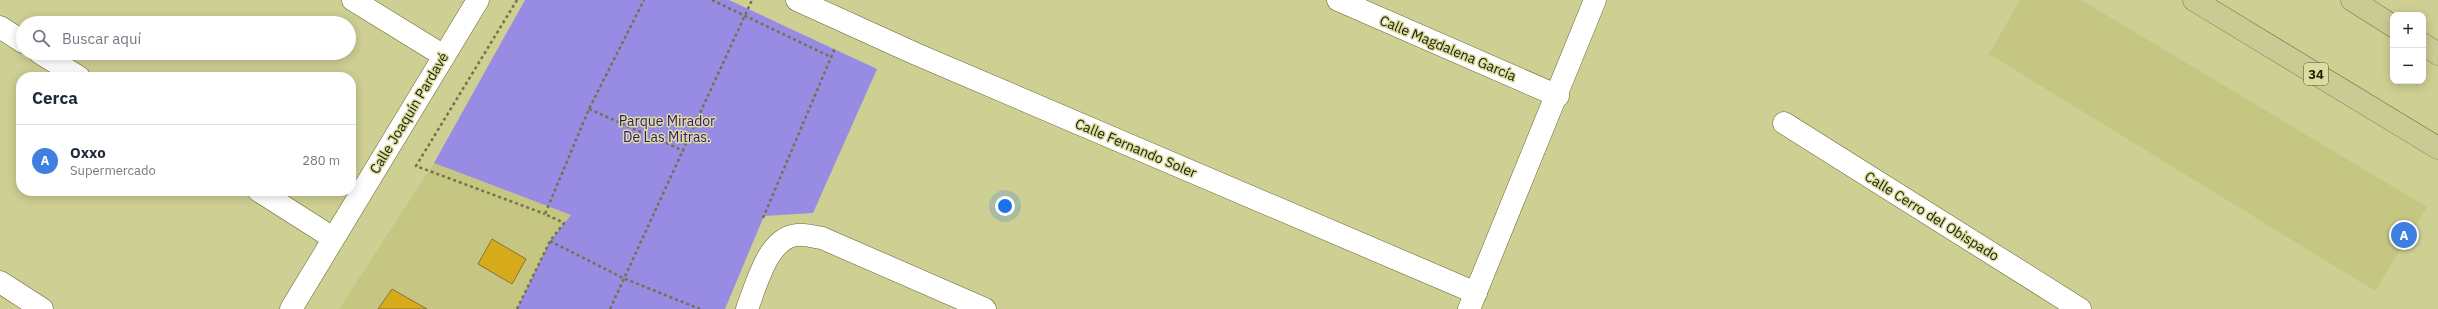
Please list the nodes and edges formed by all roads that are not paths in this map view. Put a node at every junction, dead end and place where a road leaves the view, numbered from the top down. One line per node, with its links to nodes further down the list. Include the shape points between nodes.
1 (353, 0): 13 (street)
2 (478, 0): 13 (street, Calle Joaquín Pardavé)
3 (797, 0): 22 (street, Calle Fernando Soler)
4 (1338, 0): 16 (street, Calle Magdalena García)
5 (1595, 0): 16 (street)
6 (2194, 0): 18 (main road, 34)
7 (2352, 0): 8 (main road)
8 (2390, 24)
9 (0, 28): 10 (street)
10 (16, 38)
11 (2426, 46): 12 (main road)
12 (2438, 54)
13 (444, 56): 20 (street, Calle Joaquín Pardavé)
14 (51, 60): 15 (street)
15 (70, 72)
16 (1558, 96): 22 (street)
17 (1784, 123): 27 (street, Calle Cerro del Obispado)
18 (2438, 148)
19 (267, 196): 20 (street)
20 (333, 238): 24 (street, Calle Joaquín Pardavé)
21 (0, 282): 23 (street)
22 (1472, 301)
23 (42, 309)
24 (291, 309)
25 (747, 309): 26 (street, via 771,249 797,235 822,238)
26 (985, 309)
27 (2080, 309)

